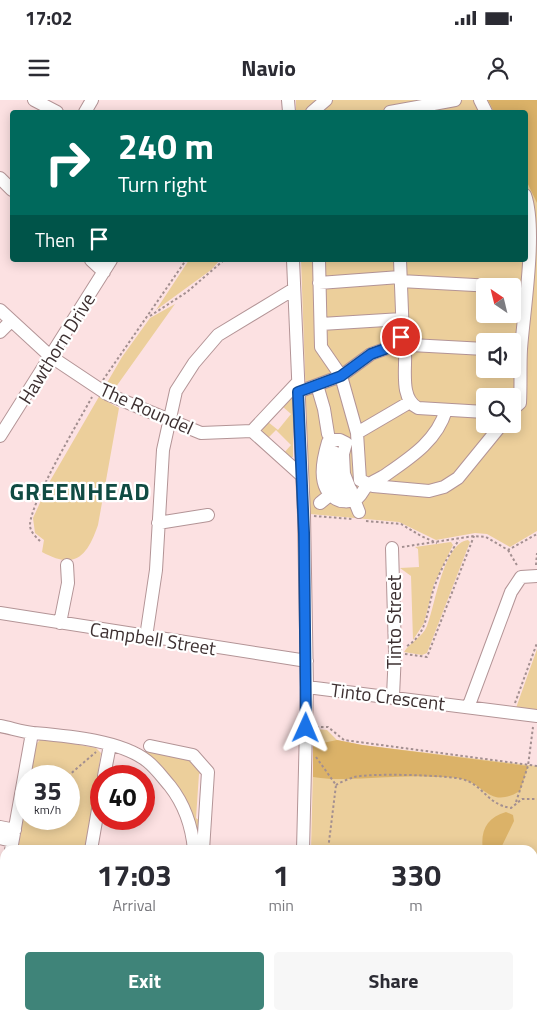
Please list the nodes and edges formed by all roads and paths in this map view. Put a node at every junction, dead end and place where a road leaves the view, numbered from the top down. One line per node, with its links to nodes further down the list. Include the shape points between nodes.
1 (34, 100): 4 (street)
2 (326, 100): 5 (street)
3 (455, 100): 6 (street)
4 (53, 110)
5 (314, 110)
6 (402, 110)
7 (0, 178): 8 (street)
8 (10, 188)
9 (528, 218): 10 (street)
10 (528, 257)
11 (93, 262): 19 (street)
12 (110, 262): 19 (street, Hawthorn Drive)
13 (185, 262): 27 (path)
14 (222, 262): 27 (path, via 187,292)
15 (293, 262): 25 (street)
16 (319, 262): 21 (street)
17 (400, 262): 20 (street)
18 (528, 262): 24 (street)
19 (104, 272): 35 (street, Hawthorn Drive)
20 (400, 279): 21 (street); 22 (street); 28 (street)
21 (320, 283): 30 (street)
22 (476, 285)
23 (521, 288): 24 (street)
24 (526, 288): 32 (street)
25 (294, 289): 39 (street); 43 (street, via 218,335 184,376)
26 (0, 310): 29 (street, The Roundel)
27 (148, 317): 38 (path)
28 (402, 319): 30 (street); 33 (street)
29 (11, 321): 31 (street); 35 (street, The Roundel)
30 (321, 324): 36 (street, via 324,354)
31 (0, 332)
32 (520, 333)
33 (406, 345): 34 (street); 36 (street, via 397,338 393,346 371,354); 40 (street, via 406,391)
34 (476, 349)
35 (50, 356): 38 (street, The Roundel); 47 (street, Hawthorn Drive)
36 (341, 376): 37 (street); 45 (street)
37 (317, 385): 39 (street); 48 (street)
38 (97, 388): 43 (street, The Roundel); 59 (path, via 35,505 30,525)
39 (297, 388): 44 (street); 49 (street)
40 (410, 402): 41 (street, via 418,408); 45 (street)
41 (446, 410): 42 (street); 50 (street, via 442,422 427,443)
42 (476, 412)
43 (168, 420): 44 (street, The Roundel, via 211,434); 55 (street)
44 (252, 431): 49 (street)
45 (357, 433): 50 (street, via 358,474)
46 (495, 433): 50 (street, via 458,478 444,488 429,490)
47 (0, 436)
48 (331, 446): 51 (street, via 334,482 340,489); 51 (street, via 322,475)
49 (301, 475): 54 (street)
50 (367, 485): 51 (street)
51 (340, 499): 52 (street)
52 (320, 503)
53 (208, 515): 55 (street)
54 (304, 515): 60 (path, via 401,524); 71 (street)
55 (158, 523): 68 (street, via 156,570)
56 (537, 534): 62 (path)
57 (474, 536): 58 (path); 62 (path, via 486,537); 70 (path, via 427,658)
58 (459, 540): 60 (path); 70 (path, via 435,585 422,630 412,643)
59 (40, 541)
60 (437, 542): 61 (path)
61 (392, 548): 70 (street, Tinto Street)
62 (508, 550): 65 (path)
63 (66, 565): 67 (street, via 68,583)
64 (537, 576): 65 (street)
65 (521, 577): 74 (street, Tinto Crescent, via 510,592)
66 (0, 613): 67 (street, Campbell Street)
67 (60, 623): 68 (street, Campbell Street)
68 (146, 637): 71 (street, Campbell Street)
69 (537, 643): 75 (path)
70 (395, 652): 73 (street, Tinto Street)
71 (307, 662): 72 (street)
72 (308, 686): 73 (street, Tinto Crescent); 78 (street)
73 (393, 696): 74 (street, Tinto Crescent)
74 (469, 705): 75 (street, Tinto Crescent)
75 (512, 712): 76 (street, Tinto Crescent)
76 (536, 716): 85 (path)
77 (0, 726): 79 (street)
78 (306, 728): 82 (street); 85 (path, via 328,727 344,740)
79 (32, 733): 80 (street); 92 (street)
80 (108, 744): 83 (street); 84 (path); 94 (street, via 130,750 162,775 178,796)
81 (150, 746): 95 (street, via 193,755 208,772)
82 (306, 746): 87 (path); 96 (street)
83 (105, 765)
84 (80, 766)
85 (528, 766): 86 (path); 89 (path)
86 (537, 766)
87 (336, 785): 89 (path, via 354,777 456,778 475,785 497,806 511,808); 97 (path)
88 (537, 799): 89 (path)
89 (516, 802)
90 (0, 827): 92 (street)
91 (94, 830): 93 (street)
92 (9, 840)
93 (92, 845)
94 (193, 845)
95 (203, 845)
96 (303, 845)
97 (329, 845)

